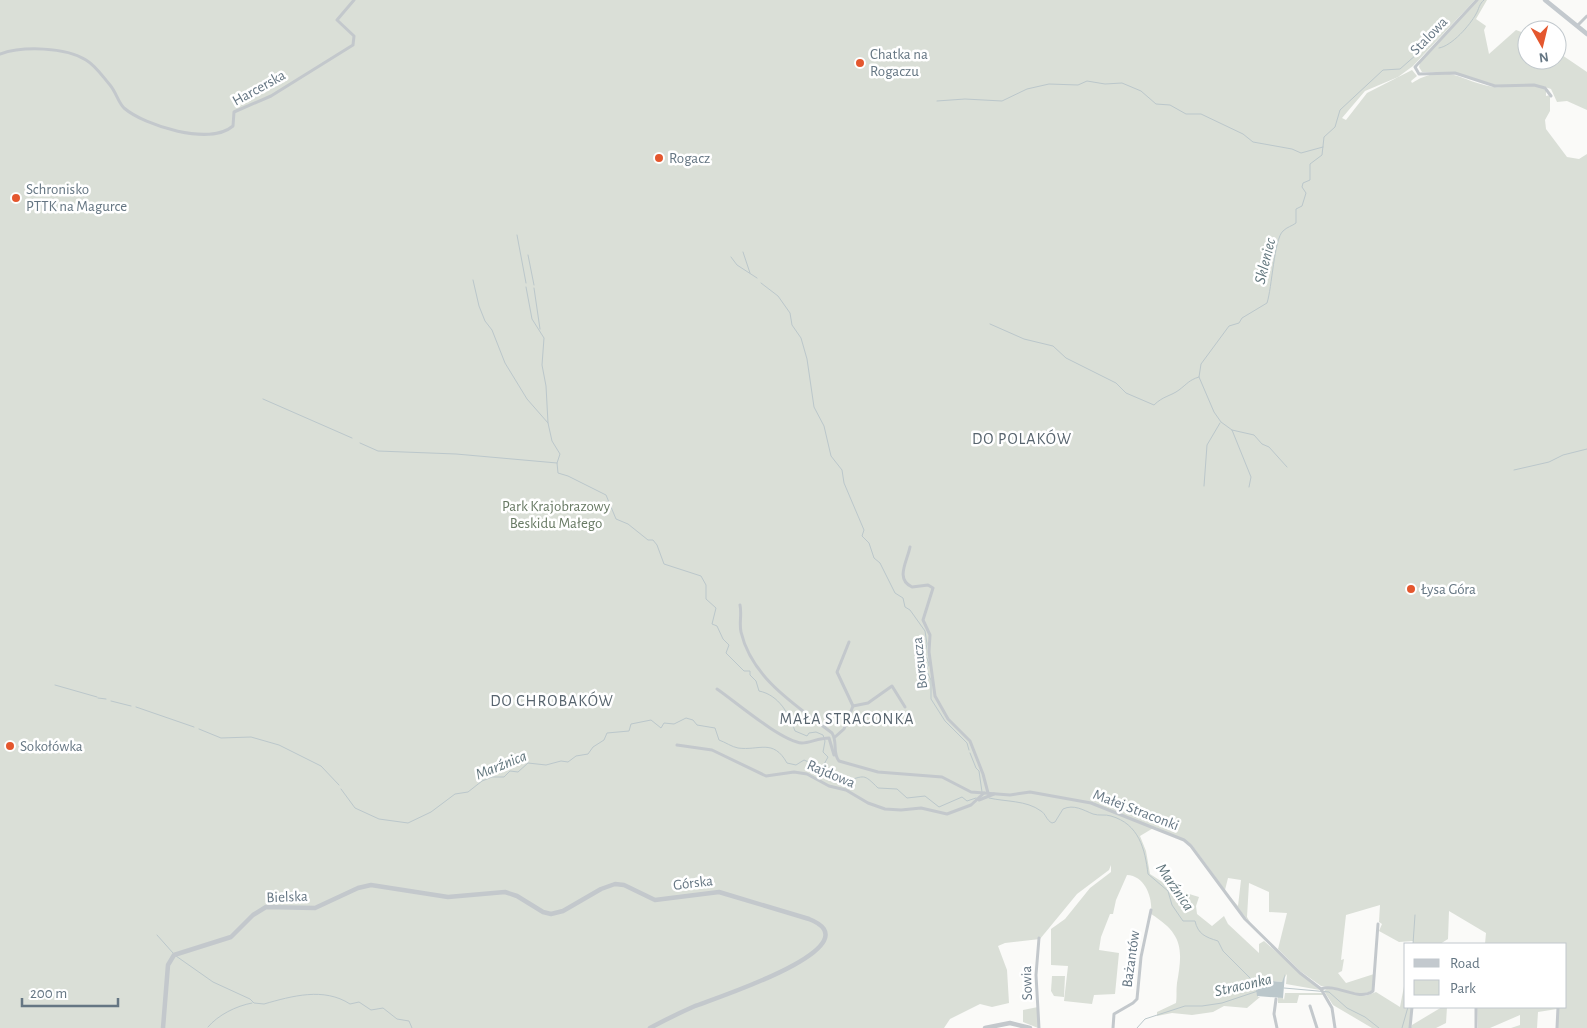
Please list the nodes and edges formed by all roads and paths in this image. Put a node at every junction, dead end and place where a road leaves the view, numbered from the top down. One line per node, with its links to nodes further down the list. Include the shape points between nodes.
1 (354, 0): 7 (street, Harcerska, via 336,20 354,36 353,45 271,96 234,112 233,126 211,134 181,132 147,122 122,105 97,70 82,58 24,48)
2 (1477, 0): 8 (street, Stalowa, via 1415,67 1419,74 1455,73 1495,86 1534,85 1546,88)
3 (1548, 1): 5 (main road)
4 (1587, 16): 5 (street)
5 (1577, 26): 6 (main road)
6 (1587, 34)
7 (0, 54)
8 (1551, 96)
9 (910, 547): 18 (street, Borsucza, via 903,579 912,587 928,585 933,588 923,620 930,635 935,696 948,719 970,741 983,774)
10 (740, 605): 15 (street, via 744,641 763,676)
11 (849, 642): 13 (street, via 837,674)
12 (718, 689): 17 (street, via 784,736 804,743 820,738 830,739)
13 (854, 706): 14 (street, via 868,703 892,686); 15 (street, via 846,725)
14 (905, 707)
15 (835, 737): 17 (street)
16 (677, 745): 20 (street, Rajdowa, via 712,750 766,776 794,772 807,774 885,809 921,808 947,814)
17 (835, 756): 18 (street, Małej Straconki, via 842,762 878,772 942,777 966,790)
18 (985, 794): 19 (street, Małej Straconki); 20 (street, Rajdowa)
19 (995, 794): 20 (street, Rajdowa); 25 (street, Małej Straconki, via 1030,792 1090,804 1184,840 1253,928)
20 (978, 800)
21 (396, 888): 31 (street, Bielska, via 366,886 315,908 268,907 256,912 231,936 174,954 168,965); 32 (street, Górska, via 448,897 508,892 551,914 615,884 655,900 719,892 808,919 823,929 825,938 821,946 798,961 755,985 697,1005)
22 (1151, 910): 36 (street, Bażantów, via 1142,949 1137,999 1114,1014)
23 (1378, 924): 25 (street, Małej Straconki, via 1373,992 1364,995 1330,987)
24 (1039, 938): 35 (street, Sowia, via 1036,975)
25 (1322, 991): 39 (street, via 1332,1008)
26 (1276, 999): 37 (street, via 1274,1014)
27 (1310, 1006): 38 (street)
28 (1412, 1008): 40 (street)
29 (1476, 1008): 41 (street)
30 (1558, 1008): 42 (street)
31 (163, 1028)
32 (650, 1028)
33 (985, 1028): 34 (street, via 1010,1023)
34 (1030, 1028)
35 (1039, 1028)
36 (1113, 1028)
37 (1277, 1028)
38 (1317, 1028)
39 (1335, 1028)
40 (1410, 1028)
41 (1476, 1028)
42 (1558, 1028)

